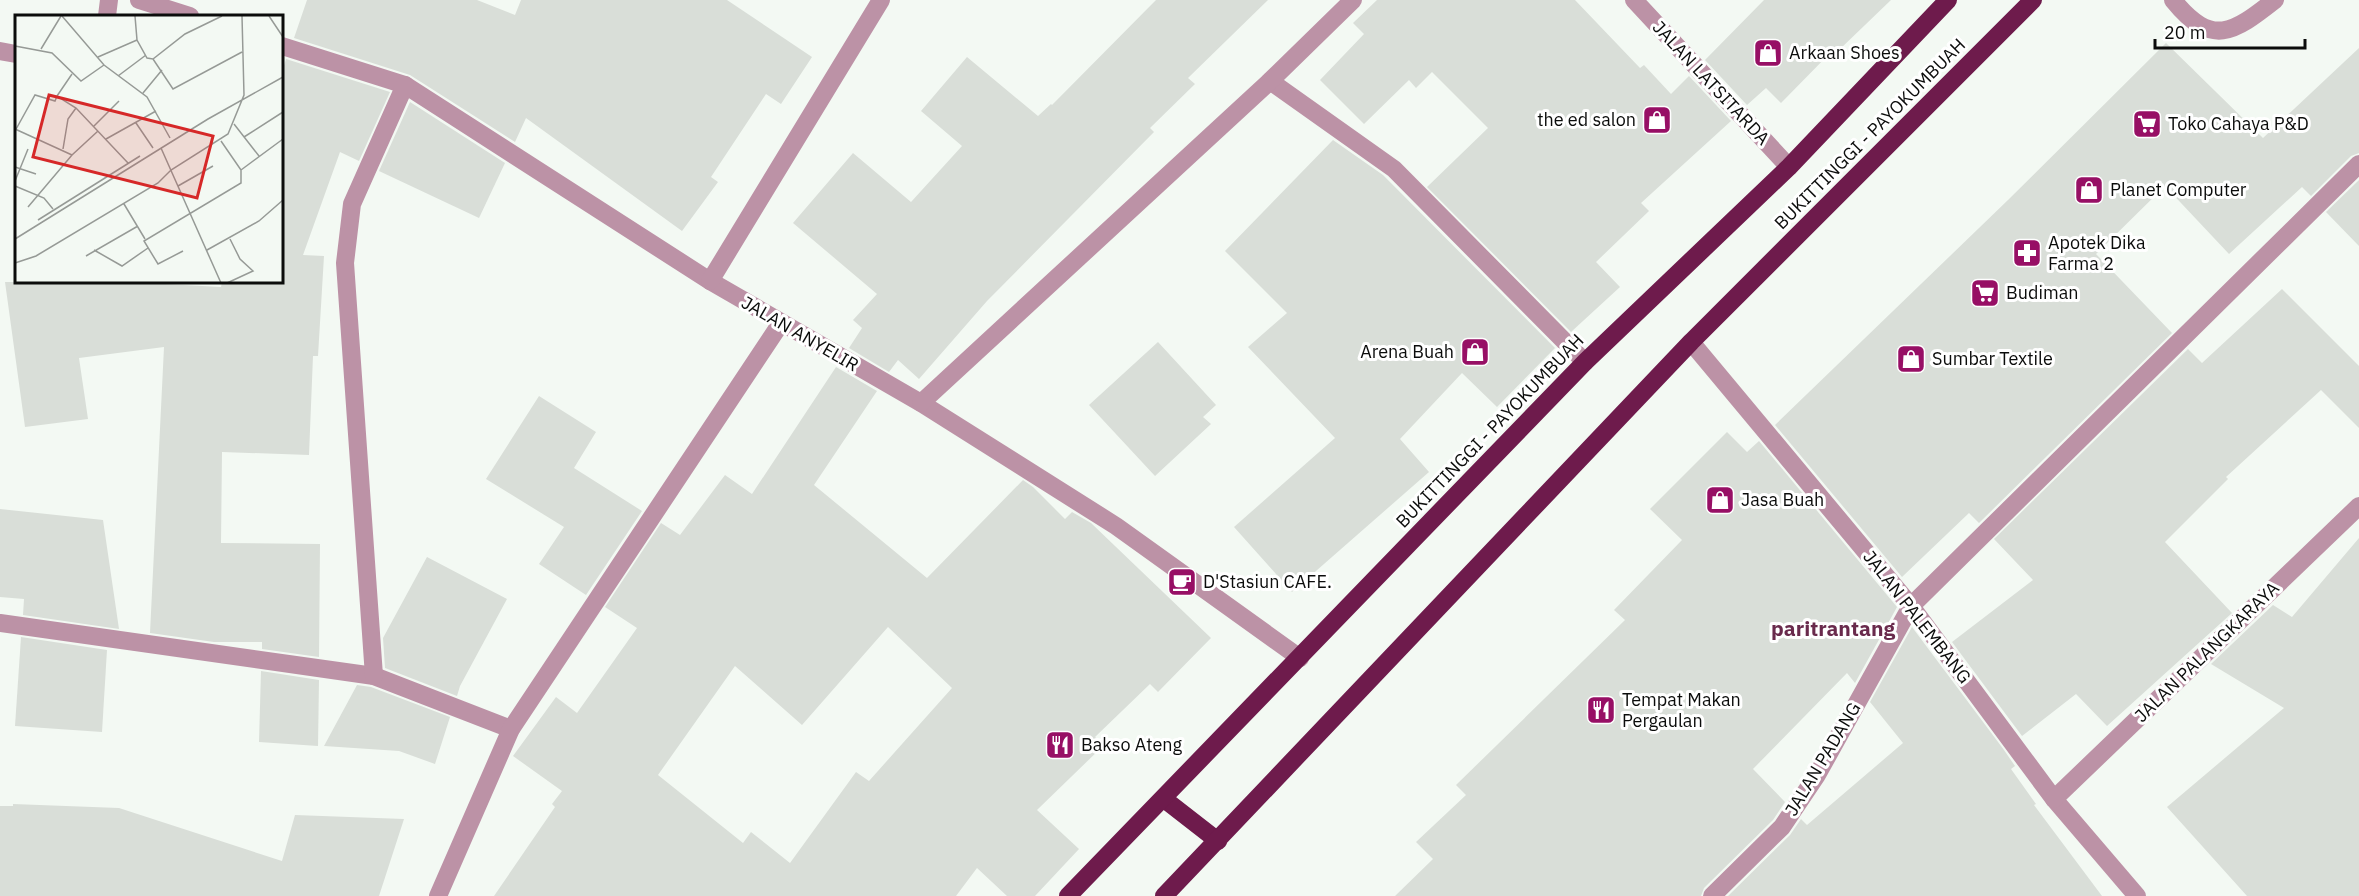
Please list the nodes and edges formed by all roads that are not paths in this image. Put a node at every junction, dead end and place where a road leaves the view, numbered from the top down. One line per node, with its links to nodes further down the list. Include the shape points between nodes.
1 (109, 0): 10 (street)
2 (139, 0): 11 (street)
3 (881, 0): 19 (street)
4 (1353, 0): 15 (street)
5 (1634, 0): 18 (street, JALAN LATSITARDA)
6 (1947, 0): 18 (highway, BUKITTINGGI - PAYOKUMBUAH)
7 (2033, 0): 21 (highway, BUKITTINGGI - PAYOKUMBUAH)
8 (2173, 0): 9 (street, via 2203,28 2221,31 2244,24)
9 (2275, 0)
10 (107, 15)
11 (187, 15)
12 (284, 47): 16 (street, JALAN ANYELIR)
13 (0, 51): 14 (street)
14 (15, 54)
15 (1270, 81): 22 (street, via 1394,169); 23 (street)
16 (405, 86): 19 (street, JALAN ANYELIR); 28 (street, via 352,204 345,262)
17 (2359, 164): 25 (street, JALAN PADANG)
18 (1789, 167): 22 (highway, BUKITTINGGI - PAYOKUMBUAH)
19 (710, 282): 20 (street, JALAN ANYELIR)
20 (781, 323): 23 (street, JALAN ANYELIR); 29 (street)
21 (1691, 342): 25 (street, JALAN PALEMBANG); 32 (highway, BUKITTINGGI - PAYOKUMBUAH)
22 (1585, 362): 27 (highway, BUKITTINGGI - PAYOKUMBUAH)
23 (921, 403): 27 (street, JALAN ANYELIR, via 1116,526)
24 (2359, 506): 31 (street, JALAN PALANGKARAYA)
25 (1911, 606): 31 (street, JALAN PALEMBANG); 36 (street, JALAN PADANG, via 1817,775 1782,827)
26 (0, 623): 28 (street)
27 (1300, 658): 30 (highway, BUKITTINGGI - PAYOKUMBUAH)
28 (374, 676): 29 (street)
29 (511, 729): 33 (street)
30 (1164, 799): 32 (highway); 34 (highway, BUKITTINGGI - PAYOKUMBUAH)
31 (2054, 799): 37 (street, JALAN PALEMBANG)
32 (1218, 841): 35 (highway, BUKITTINGGI - PAYOKUMBUAH)
33 (438, 896)
34 (1068, 896)
35 (1164, 896)
36 (1712, 896)
37 (2137, 896)

